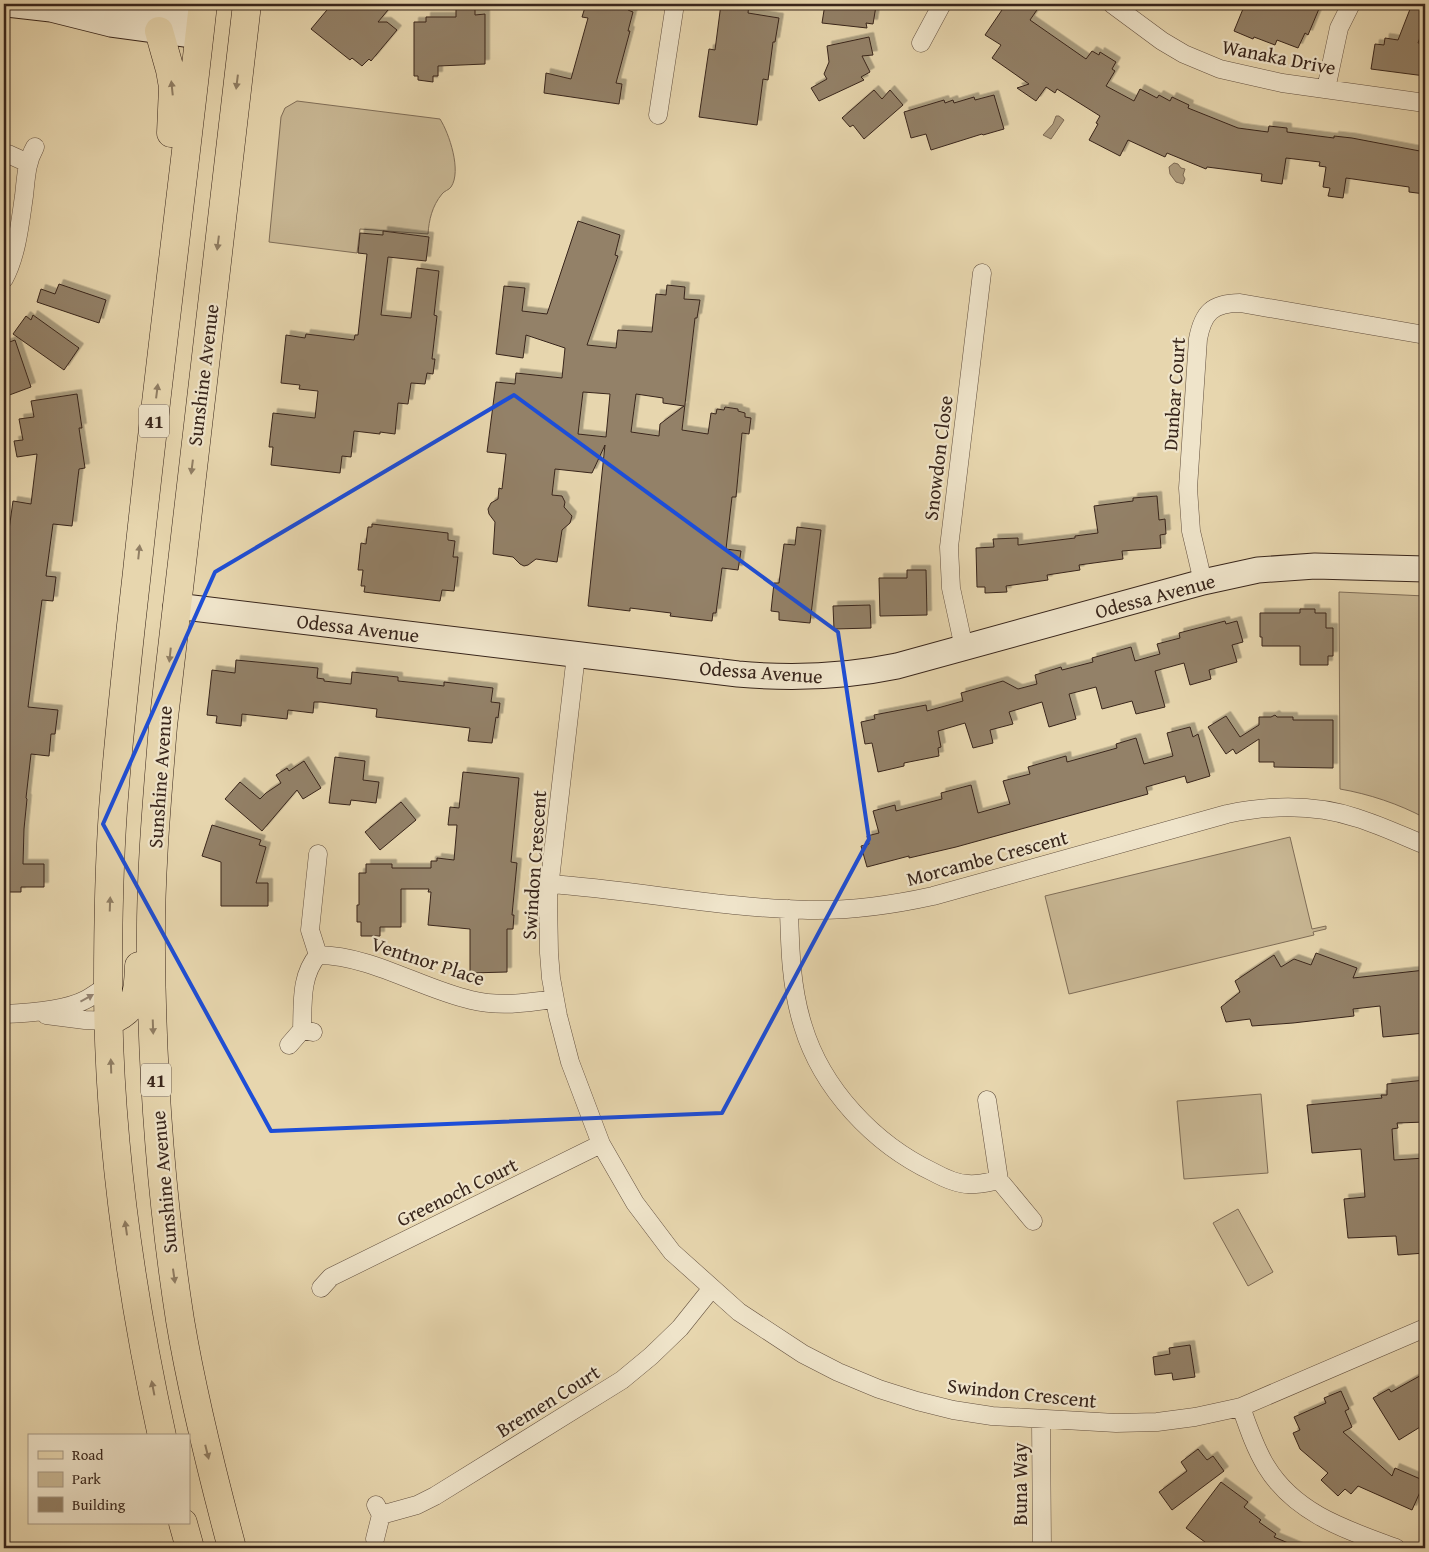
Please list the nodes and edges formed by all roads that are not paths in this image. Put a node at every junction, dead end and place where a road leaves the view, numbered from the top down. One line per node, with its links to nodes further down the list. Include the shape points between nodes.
1 (6, 4): 6 (street)
2 (675, 4): 13 (street)
3 (942, 4): 10 (street)
4 (1112, 4): 11 (street, Wanaka Drive, via 1162,41 1220,70)
5 (1351, 4): 11 (street, via 1339,28)
6 (51, 9): 7 (street, via 112,9 187,14); 9 (street, via 111,24)
7 (202, 19): 8 (main road); 9 (street); 15 (main road, Sunshine Avenue / 41)
8 (244, 21): 22 (main road, Sunshine Avenue / 41, one-way to 22)
9 (159, 31): 15 (main road, one-way to 9, via 169,159 173,94)
10 (920, 44)
11 (1326, 89): 12 (street, Wanaka Drive)
12 (1425, 103)
13 (658, 115)
14 (8, 154): 17 (street, via 32,155 20,222)
15 (175, 242): 21 (main road, Sunshine Avenue / 41, one-way to 15)
16 (982, 273): 23 (street, Snowdon Close, via 949,547 951,588)
17 (4, 279)
18 (1425, 336): 20 (street, Dunbar Court, via 1240,303 1224,303 1206,316 1198,339 1188,488 1191,532)
19 (1425, 568): 20 (street, Odessa Avenue, via 1288,567)
20 (1203, 582): 23 (street, Odessa Avenue)
21 (134, 601): 22 (main road); 31 (main road, Sunshine Avenue / 41, one-way to 21, via 113,814)
22 (176, 606): 24 (street, Odessa Avenue); 25 (main road, Sunshine Avenue / 41, one-way to 25, via 162,726)
23 (964, 648): 24 (street, Odessa Avenue, via 874,671 804,678)
24 (576, 654): 28 (street, Swindon Crescent)
25 (155, 836): 35 (main road, via 141,909 136,998 126,1012); 50 (main road, Sunshine Avenue / 41, one-way to 50, via 151,949 157,1112 164,1198 192,1384)
26 (1425, 845): 29 (street, Morcambe Crescent, via 1364,820 1337,813 1304,808 1253,809 914,900 856,908)
27 (318, 854): 30 (street, via 310,930)
28 (550, 884): 29 (street, Morcambe Crescent); 32 (street, Swindon Crescent, via 548,934)
29 (789, 909): 39 (street, via 791,963 803,1026 829,1080 850,1108 896,1152 926,1169 952,1181 968,1184)
30 (318, 955): 32 (street, Ventnor Place, via 368,963 471,1000 505,1004); 36 (street, via 304,982 308,1031)
31 (108, 986): 33 (street, one-way to 31, via 74,1004); 35 (main road, Sunshine Avenue / 41)
32 (554, 999): 38 (street, Swindon Crescent, via 570,1062)
33 (31, 1013): 34 (street); 35 (street)
34 (4, 1014)
35 (109, 1021): 46 (main road, Sunshine Avenue / 41, one-way to 35, via 140,1326 124,1206)
36 (289, 1045)
37 (986, 1100): 39 (street)
38 (601, 1144): 41 (street, Greenoch Court); 42 (street, Swindon Crescent, via 635,1204 672,1252)
39 (998, 1180): 40 (street)
40 (1033, 1220)
41 (324, 1278)
42 (712, 1288): 45 (street, Swindon Crescent, via 739,1312 796,1350 879,1390 953,1410); 48 (street, Bremen Court, via 680,1328 622,1380 435,1496 410,1507 378,1510)
43 (1425, 1328): 44 (street, Swindon Crescent)
44 (1241, 1407): 45 (street, Swindon Crescent, via 1157,1422); 52 (street, via 1267,1467 1297,1501 1338,1527)
45 (1041, 1420): 51 (street, Buna Way)
46 (162, 1434)
47 (183, 1524): 49 (main road)
48 (375, 1539)
49 (190, 1548)
50 (232, 1548)
51 (1042, 1548)
52 (1396, 1548)

